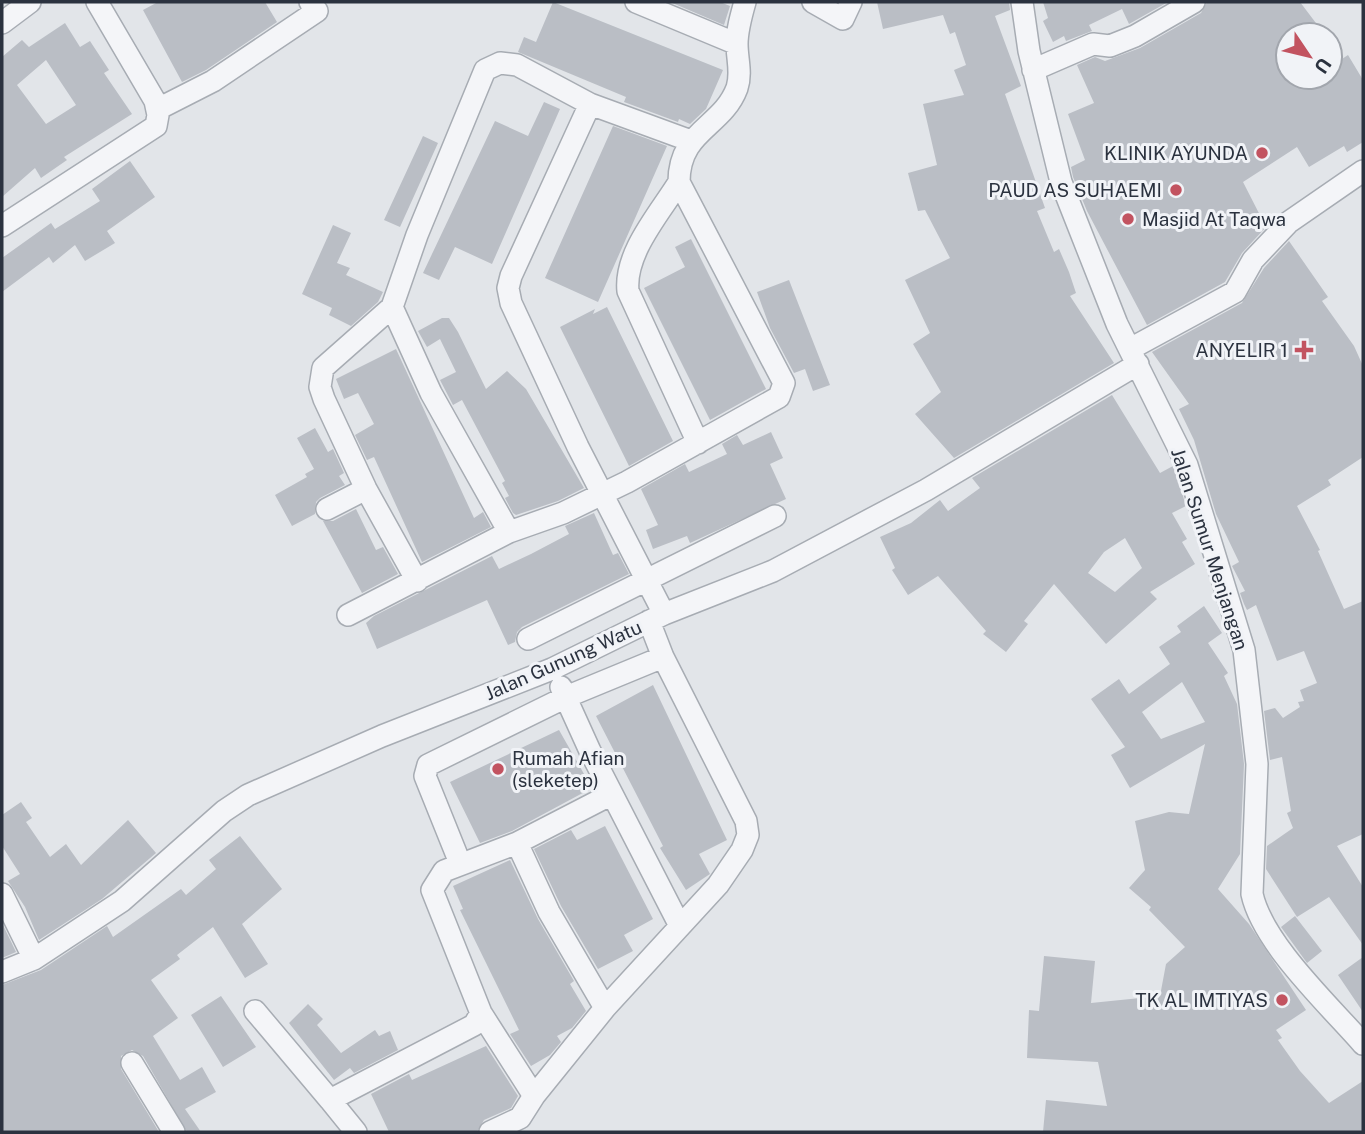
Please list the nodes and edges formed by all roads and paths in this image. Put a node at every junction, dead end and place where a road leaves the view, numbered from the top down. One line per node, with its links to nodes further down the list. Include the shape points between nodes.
1 (30, 2): 10 (street)
2 (97, 2): 14 (street)
3 (310, 2): 14 (street, via 317,11 213,81)
4 (636, 2): 11 (street)
5 (745, 2): 11 (street)
6 (813, 2): 7 (street, via 843,19)
7 (851, 2)
8 (1021, 2): 12 (street, Jalan Sumur Menjangan)
9 (1194, 2): 12 (street, via 1135,36 1110,46 1093,44)
10 (2, 23)
11 (737, 44): 15 (street, via 740,73 736,89 726,106)
12 (1033, 70): 20 (street, Jalan Sumur Menjangan, via 1061,182)
13 (590, 104): 15 (street); 19 (street, via 509,62 485,70 416,235); 23 (street, via 508,288 567,423)
14 (158, 109): 18 (street, via 156,126)
15 (691, 141): 17 (street, via 679,162)
16 (1363, 171): 20 (street, Jalan Gunung Watu, via 1289,222 1253,260 1235,292)
17 (679, 182): 21 (street, via 637,250 627,280); 21 (street, via 784,383 779,397)
18 (2, 226)
19 (392, 307): 22 (street, via 323,368 320,377 324,399); 26 (street, via 431,393)
20 (1134, 356): 30 (street, Jalan Gunung Watu, via 926,490 773,570); 45 (street, Jalan Sumur Menjangan, via 1187,465 1244,650 1257,764 1252,894 1256,911)
21 (698, 443): 23 (street)
22 (366, 489): 24 (street); 27 (street)
23 (604, 493): 26 (street); 28 (street)
24 (327, 509)
25 (775, 516): 28 (street)
26 (509, 532): 27 (street)
27 (417, 580): 29 (street)
28 (647, 580): 30 (street); 31 (street)
29 (348, 615)
30 (656, 617): 32 (street); 33 (street, Jalan Gunung Watu)
31 (528, 639)
32 (663, 657): 34 (street); 39 (street, via 746,821 748,835 718,885)
33 (552, 669): 34 (street); 40 (street, Jalan Gunung Watu, via 248,794 122,901)
34 (566, 698): 35 (street); 37 (street, via 425,768)
35 (612, 794): 36 (street); 39 (street)
36 (517, 843): 37 (street); 42 (street, via 549,912)
37 (460, 863): 44 (street, via 444,871 432,890)
38 (2, 894): 40 (street)
39 (680, 926): 42 (street)
40 (34, 959): 41 (street, Jalan Gunung Watu)
41 (2, 972)
42 (605, 1008): 47 (street)
43 (255, 1011): 48 (street)
44 (481, 1013): 47 (street); 48 (street, via 474,1025)
45 (1363, 1044)
46 (131, 1063): 49 (street)
47 (534, 1096): 51 (street, via 520,1118)
48 (330, 1100): 50 (street)
49 (174, 1132)
50 (356, 1132)
51 (490, 1132)

